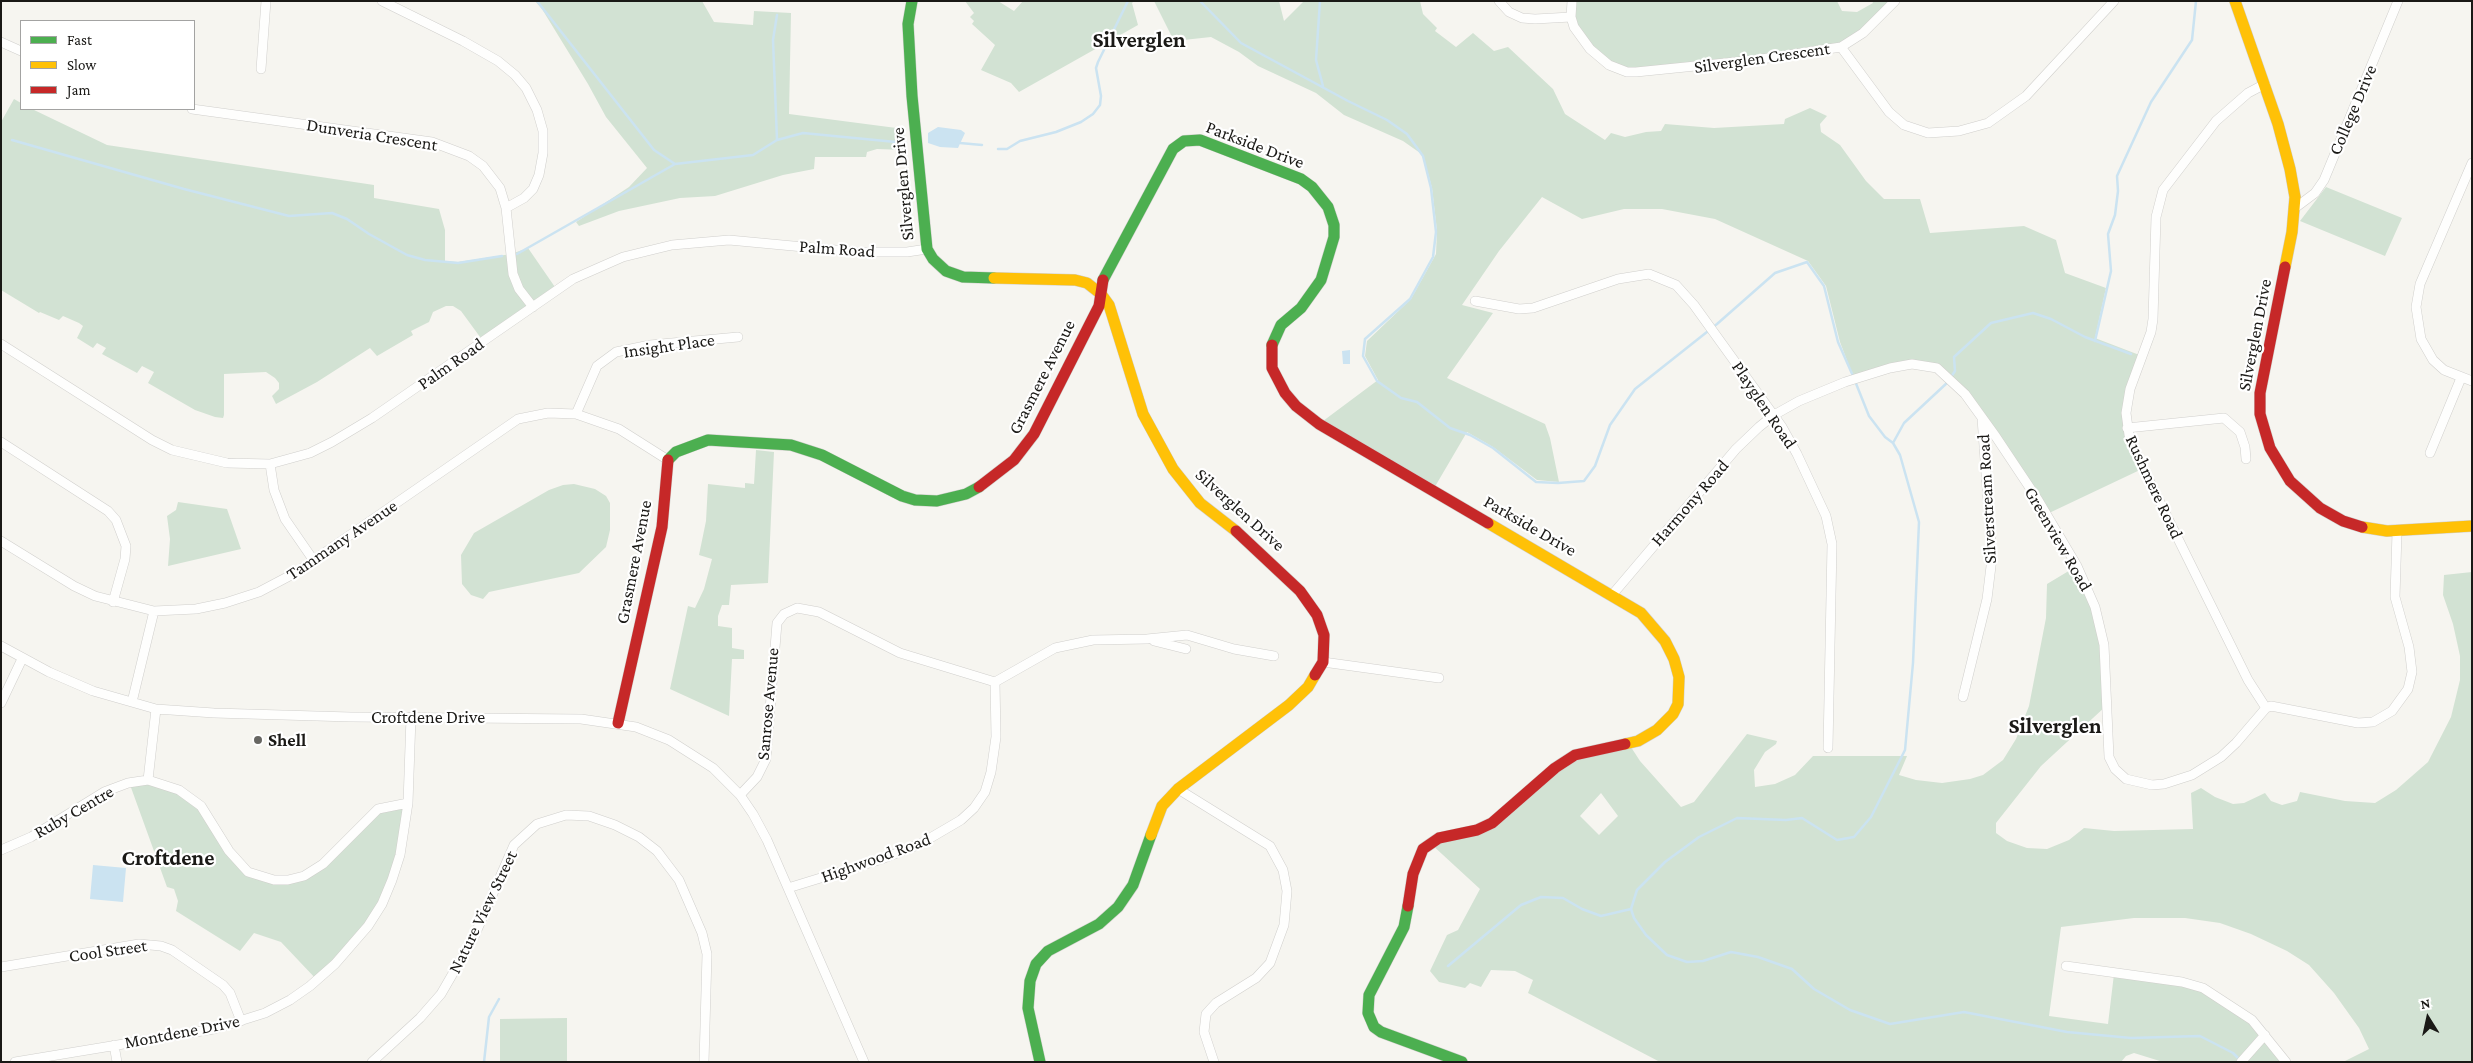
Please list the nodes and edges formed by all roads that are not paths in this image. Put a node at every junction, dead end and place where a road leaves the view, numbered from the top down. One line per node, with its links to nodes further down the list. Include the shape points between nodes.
1 (266, 1): 14 (street)
2 (382, 1): 18 (street, via 498,61 526,88 543,131 543,153 533,189)
3 (912, 1): 20 (street, Silverglen Drive, via 908,44)
4 (1499, 1): 10 (street, via 1509,12 1522,18)
5 (1572, 1): 10 (street, Silverglen Crescent)
6 (1895, 1): 12 (street, via 1863,33)
7 (2114, 1): 12 (street, Silverglen Crescent, via 2026,96 1988,123 1959,131 1928,133 1904,125 1888,112)
8 (2235, 1): 15 (street, Silverglen Drive)
9 (2398, 1): 19 (street, College Drive, via 2324,180 2311,197)
10 (1571, 17): 12 (street, Silverglen Crescent, via 1577,33 1590,49 1604,62 1627,72 1736,62)
11 (1, 42): 13 (street)
12 (1841, 47)
13 (20, 51)
14 (261, 69)
15 (2265, 84): 19 (street, Silverglen Drive, via 2290,169); 31 (street, Rushmere Road, via 2248,93 2216,121 2174,173 2160,197 2154,232 2153,319 2127,399)
16 (195, 109): 18 (street, Dunveria Crescent, via 449,147 482,166 500,188)
17 (2472, 163): 26 (street, via 2420,284 2416,307 2424,347 2439,365)
18 (506, 208): 23 (street, Dunveria Crescent, via 513,274 519,289)
19 (2295, 208): 38 (street, Silverglen Drive, via 2260,393 2265,436 2290,481 2320,508 2360,527)
20 (926, 250): 21 (street, Silverglen Drive, via 938,265 963,277 1075,280 1087,283); 23 (street, Palm Road, via 857,252 729,240 672,245 623,257 589,271)
21 (1101, 294): 35 (street, Grasmere Avenue, via 1099,306 1026,447 1014,460 966,494 937,500 915,500 822,455 791,445 708,440 676,452); 41 (street, Parkside Drive, via 1100,284 1107,270 1168,157 1184,140 1200,140 1300,179 1328,207 1334,237 1314,292 1281,325 1272,342 1272,368 1285,393 1319,424); 49 (street, Silverglen Drive, via 1111,313 1143,414 1173,469 1200,503 1259,550 1309,602 1324,635)
22 (1474, 300): 29 (street, Playglen Road, via 1519,309 1533,308 1618,279 1649,274 1670,281 1682,289)
23 (533, 307): 36 (street, Palm Road, via 332,442 310,453)
24 (738, 338): 28 (street, Insight Place, via 650,345 616,352 597,366)
25 (1, 344): 36 (street, Palm Road, via 172,450 227,463)
26 (2461, 378): 27 (street); 33 (street)
27 (2472, 381)
28 (576, 414): 35 (street, Tammany Avenue, via 619,429); 40 (street, Tammany Avenue, via 532,415 506,426)
29 (1774, 416): 30 (street, Greenview Road, via 1799,401 1845,382 1912,364 1930,366 1945,374); 41 (street, Harmony Road, via 1736,449); 59 (street, Playglen Road, via 1821,502 1831,536)
30 (1982, 417): 52 (street, Silverstream Road, via 1992,558 1987,599); 55 (street, Greenview Road, via 2063,541 2090,594 2104,645 2109,757 2115,770 2132,782 2152,786 2192,775 2230,750)
31 (2127, 428): 34 (street, via 2224,418 2240,432); 55 (street, Rushmere Road, via 2156,497 2248,680)
32 (1, 442): 42 (street, via 108,511 116,520 126,546)
33 (2430, 453)
34 (2246, 459)
35 (668, 460): 58 (street, Grasmere Avenue, via 662,527)
36 (270, 464): 40 (street, via 274,490 285,519)
37 (2472, 526): 38 (street, Silverglen Drive)
38 (2397, 532): 55 (street, via 2395,597 2412,661 2411,680 2401,701 2382,718 2366,723 2277,707)
39 (1, 541): 42 (street, Tammany Avenue, via 74,586)
40 (314, 561): 43 (street, Tammany Avenue, via 260,592 225,603 196,609)
41 (1612, 595): 78 (street, Parkside Drive, via 1640,612 1657,629 1671,651 1680,689 1673,714 1658,730 1638,741 1575,755 1555,768 1492,823 1477,830 1439,838 1422,849 1413,874 1404,928 1369,995 1371,1021 1381,1032)
42 (113, 602): 43 (street, Tammany Avenue)
43 (154, 611): 53 (street)
44 (1147, 639): 46 (street); 47 (street, via 1187,635 1234,649); 51 (street, via 1093,640 1065,645)
45 (1, 646): 48 (street, Croftdene Drive)
46 (1186, 649)
47 (1274, 656)
48 (22, 659): 53 (street, Croftdene Drive, via 93,691); 54 (street)
49 (1322, 662): 50 (street); 61 (street, Silverglen Drive, via 1308,687 1289,705)
50 (1439, 678)
51 (995, 682): 62 (street, Sanrose Avenue, via 887,648 819,612 804,607 790,610 780,618 775,633 766,759 757,777); 65 (street, Highwood Road, via 996,737 991,772 985,792 974,808 961,820 920,844)
52 (1963, 697)
53 (132, 702): 56 (street, Croftdene Drive)
54 (1, 703)
55 (2266, 708)
56 (156, 709): 57 (street, Croftdene Drive, via 231,714); 60 (street)
57 (411, 717): 58 (street, Croftdene Drive, via 556,718); 63 (street, Montdene Drive)
58 (618, 723): 62 (street, Croftdene Drive, via 653,733 687,750 713,768)
59 (1828, 748)
60 (148, 780): 63 (street, Ruby Centre, via 166,784 190,797 210,818 248,872 274,880 304,876 323,864 378,809); 64 (street, Ruby Centre, via 104,792 31,837)
61 (1178, 789): 76 (street, Silverglen Drive, via 1162,806 1133,885 1118,907 1099,924 1048,951 1036,964 1030,981 1028,1008); 77 (street, via 1270,846 1283,870 1287,891 1284,925 1270,963 1256,978 1216,1002 1206,1014 1204,1032)
62 (740, 795): 65 (street, Croftdene Drive, via 760,825)
63 (408, 803): 68 (street, Montdene Drive, via 400,856 382,904 368,926 335,964 310,986 282,1005)
64 (1, 850)
65 (788, 888): 75 (street, Croftdene Drive)
66 (2066, 966): 69 (street, via 2196,985 2228,1002)
67 (1, 967): 68 (street, Cool Street, via 139,944 161,946 224,985)
68 (241, 1022): 70 (street, Montdene Drive)
69 (2265, 1034): 79 (street); 80 (street)
70 (114, 1045): 71 (street, Montdene Drive); 72 (street)
71 (15, 1062)
72 (117, 1062)
73 (372, 1062): 74 (street, Nature View Street, via 441,994 474,937 514,845 537,824 566,815 589,816 639,837 657,851 678,880 702,933 707,954)
74 (704, 1062)
75 (864, 1062)
76 (1040, 1062)
77 (1214, 1062)
78 (1462, 1062)
79 (2242, 1062)
80 (2286, 1062)

